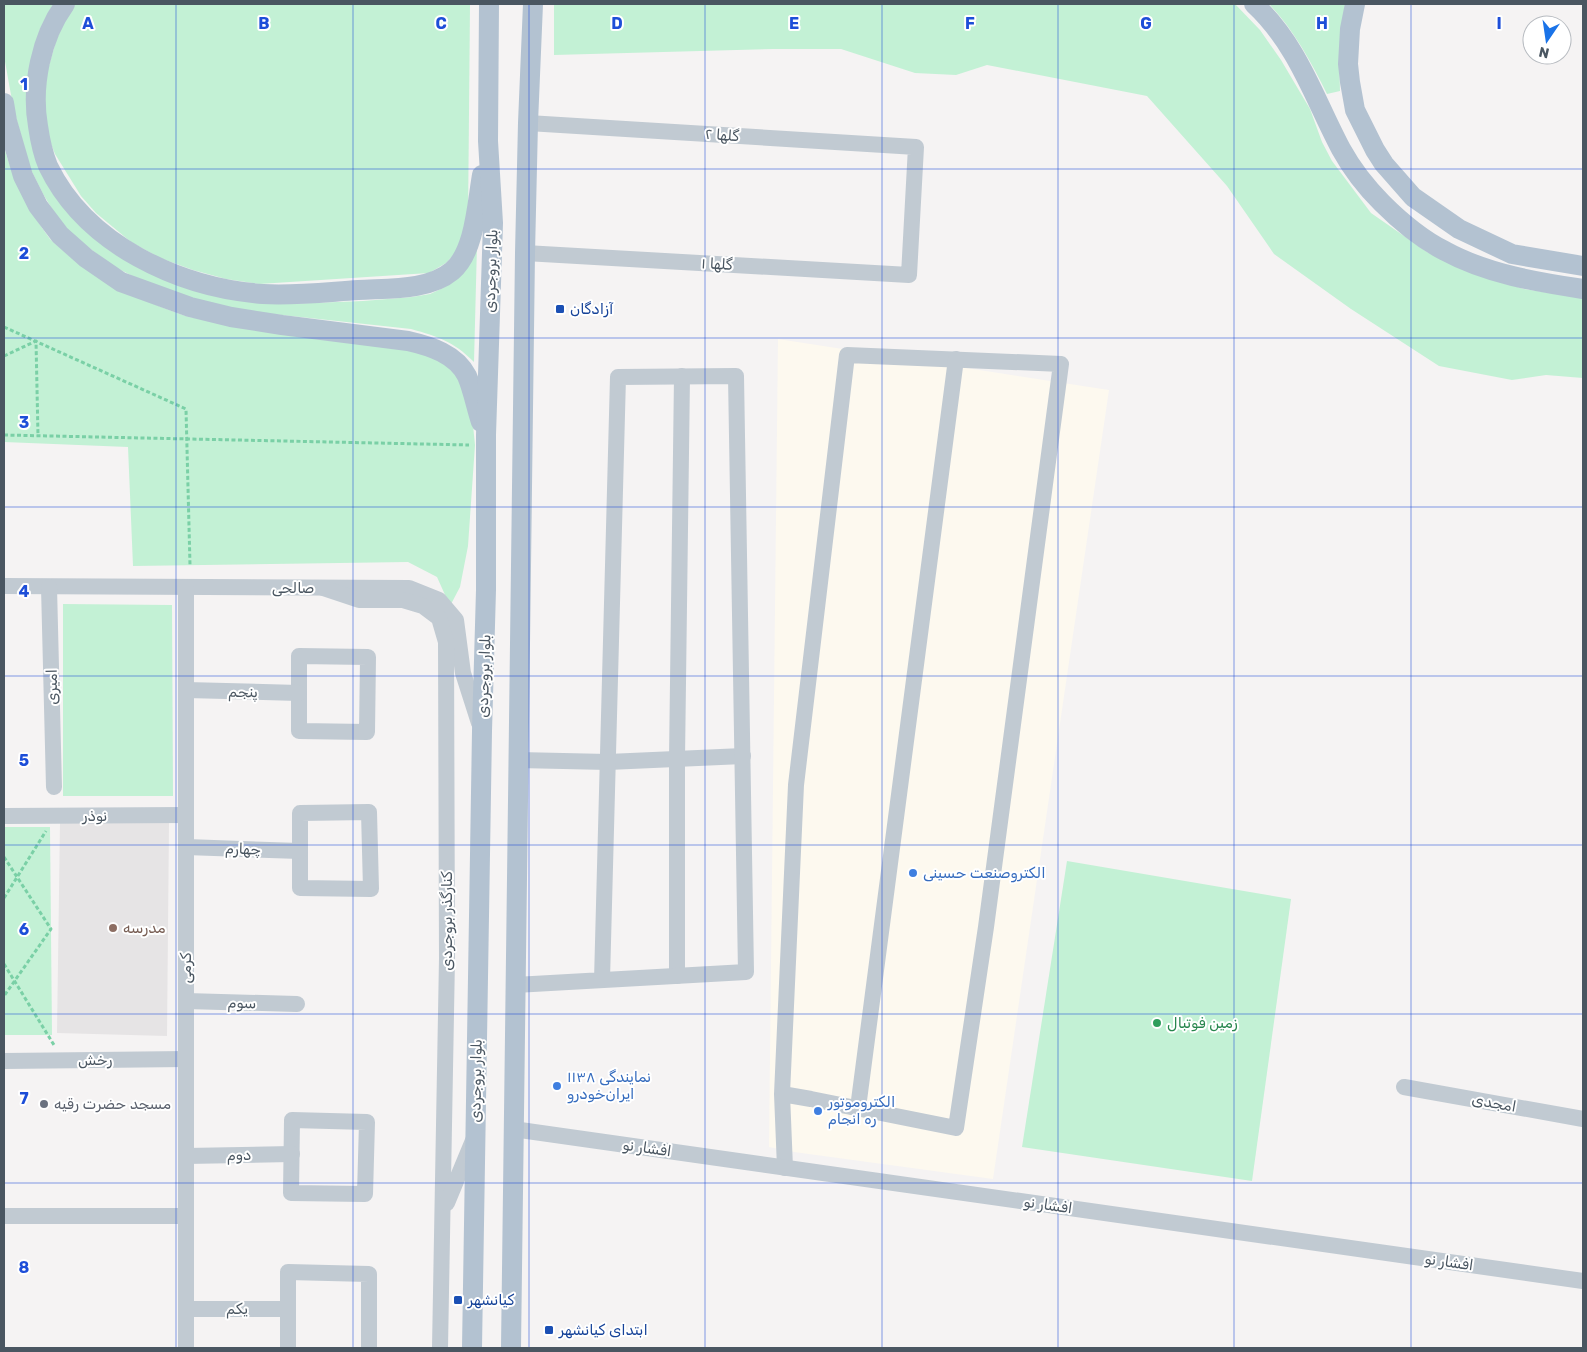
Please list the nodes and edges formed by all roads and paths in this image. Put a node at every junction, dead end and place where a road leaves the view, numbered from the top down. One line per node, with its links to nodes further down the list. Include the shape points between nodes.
1 (64, 4): 8 (main road, via 44,48 37,79 35,112 48,165 64,193 87,219 144,261 174,274 263,294 416,286 437,280 464,258 470,242)
2 (489, 4): 8 (main road, بلوار بروجردی)
3 (533, 4): 7 (main road)
4 (1254, 4): 12 (main road, via 1287,42 1299,62 1341,150 1364,184 1395,215 1445,252 1474,264 1543,283)
5 (1355, 4): 10 (main road, via 1348,64 1356,110 1375,150 1413,197 1459,229 1512,254)
6 (4, 103): 21 (main road, via 23,176 38,206 60,235 86,258 121,282 190,307 232,317 426,345 456,362 467,376)
7 (528, 123): 9 (main road); 11 (street, گلها ۲, via 916,147)
8 (488, 142): 21 (main road, بلوار بروجردی, via 493,223)
9 (525, 253): 11 (street, گلها ۱); 32 (main road)
10 (1583, 266)
11 (909, 276)
12 (1583, 289)
13 (4, 327): 14 (path)
14 (36, 341): 15 (path); 19 (path); 20 (path, via 186,409)
15 (4, 356)
16 (956, 359): 55 (street, via 847,355 796,785); 56 (street); 56 (street, via 1060,364 956,1128)
17 (682, 376): 30 (street, via 736,376); 31 (street); 33 (street, via 618,377)
18 (4, 435): 19 (path)
19 (38, 436): 20 (path)
20 (187, 440): 21 (path); 22 (path)
21 (480, 440): 29 (main road, بلوار بروجردی, via 486,590)
22 (190, 565)
23 (4, 586): 24 (street, صالحی)
24 (49, 587): 25 (street, صالحی); 34 (street, امیری)
25 (186, 587): 26 (street, صالحی); 27 (street, کرمی)
26 (323, 588): 29 (street, صالحی, via 409,588 439,600 456,620 463,673); 63 (street, کنارگذر بروجردی, via 359,600 402,600 423,606 439,618 446,642 448,958)
27 (186, 690): 28 (street, پنجم); 37 (street, کرمی)
28 (299, 693): 28 (street, via 299,731 367,732 368,657 299,656)
29 (482, 731): 59 (main road, بلوار بروجردی)
30 (743, 756): 31 (street); 44 (street, via 746,972)
31 (677, 759): 33 (street); 44 (street)
32 (518, 760): 33 (street); 47 (main road)
33 (608, 762): 46 (street)
34 (54, 787)
35 (4, 816): 36 (street, نوذر)
36 (55, 816): 37 (street, نوذر); 41 (path)
37 (186, 816): 38 (street, کرمی)
38 (186, 847): 39 (street, چهارم); 49 (street, کرمی)
39 (300, 851): 39 (street, via 300,888 371,889 369,812 300,813)
40 (4, 857): 41 (path)
41 (17, 877): 42 (path); 45 (path, via 51,929)
42 (4, 898)
43 (4, 964): 45 (path)
44 (677, 976): 46 (street)
45 (15, 980): 48 (path); 52 (path)
46 (602, 980): 47 (street)
47 (515, 985): 58 (main road)
48 (4, 996)
49 (186, 1001): 50 (street, سوم); 51 (street, کرمی)
50 (298, 1004)
51 (186, 1059): 52 (street, رخش); 61 (street, کرمی)
52 (63, 1060): 53 (street, رخش)
53 (4, 1061)
54 (1404, 1086): 57 (street, امجدی)
55 (782, 1094): 56 (street); 62 (street)
56 (858, 1108)
57 (1583, 1119)
58 (513, 1129): 62 (street, افشار نو); 74 (main road)
59 (476, 1134): 63 (street); 69 (main road, بلوار بروجردی)
60 (292, 1154): 60 (street, via 291,1192 364,1194 367,1122 292,1120); 61 (street, دوم)
61 (186, 1156): 65 (street, کرمی)
62 (785, 1168): 66 (street, افشار نو)
63 (443, 1213): 73 (street, کنارگذر بروجردی)
64 (4, 1216): 65 (street)
65 (186, 1216): 67 (street, کرمی)
66 (1583, 1281)
67 (186, 1309): 68 (street, یکم); 70 (street, کرمی)
68 (288, 1309): 71 (street); 72 (street, via 288,1272 369,1274)
69 (470, 1343)
70 (186, 1348)
71 (288, 1348)
72 (369, 1348)
73 (440, 1348)
74 (510, 1348)

